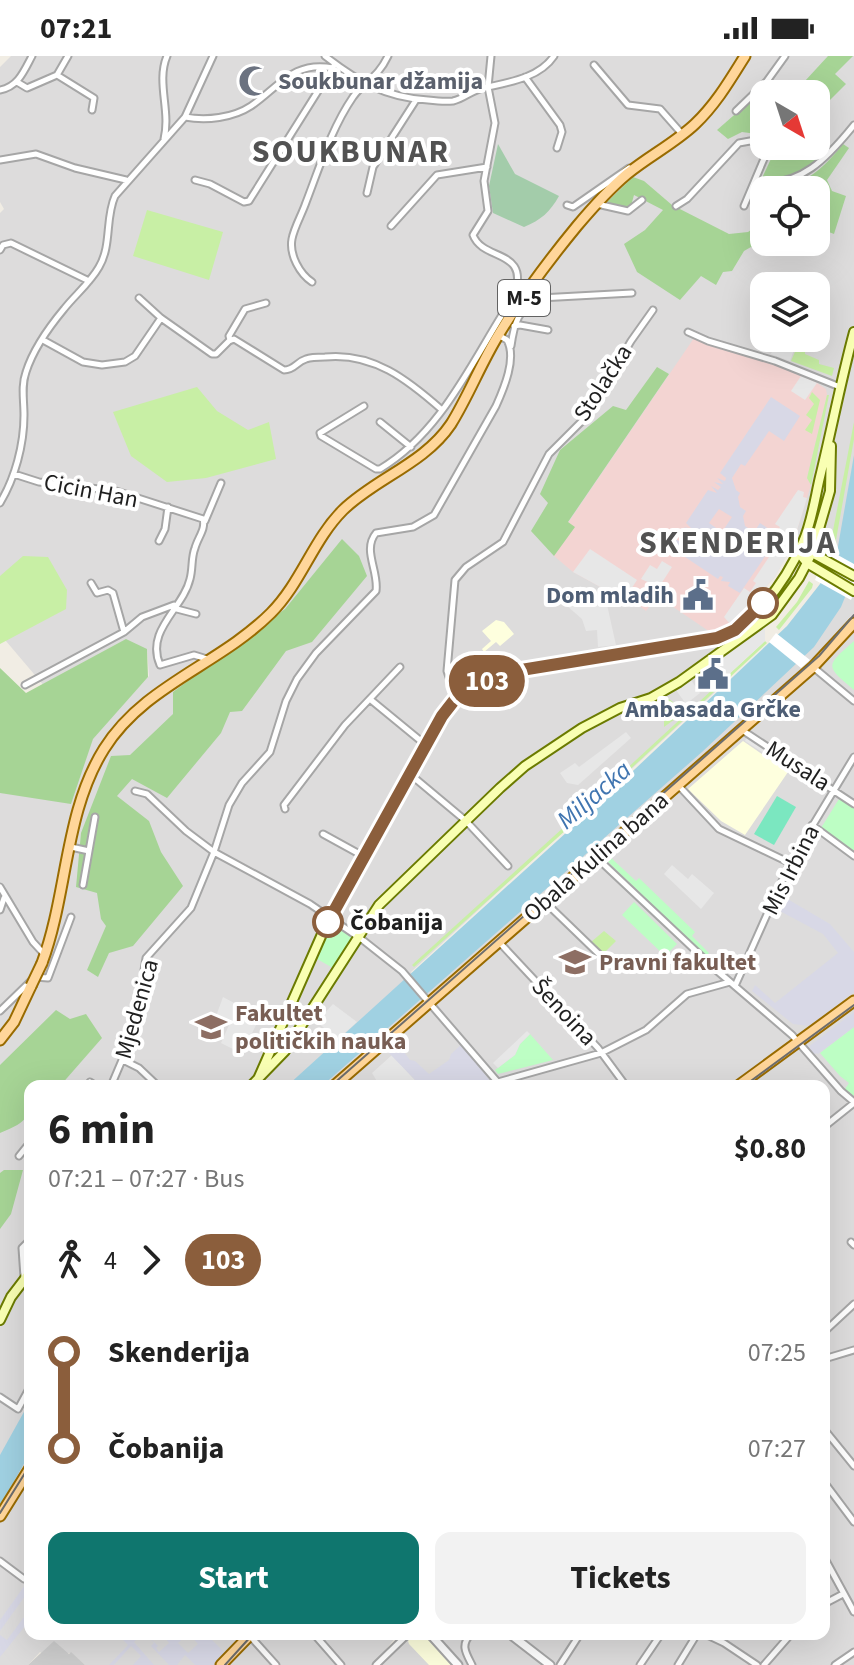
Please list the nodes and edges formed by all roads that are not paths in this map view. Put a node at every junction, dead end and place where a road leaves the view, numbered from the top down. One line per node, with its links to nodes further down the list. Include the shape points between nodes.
1 (32, 56): 15 (street)
2 (68, 56): 13 (street)
3 (167, 56): 26 (street, via 162,68)
4 (213, 56): 22 (street)
5 (325, 56): 12 (street)
6 (388, 56): 16 (street, via 375,78)
7 (491, 56): 17 (street)
8 (554, 56): 14 (street)
9 (745, 56): 24 (main road, M-5, via 719,97)
10 (785, 56): 21 (street)
11 (594, 65): 24 (street, via 628,105 660,109)
12 (334, 66): 16 (street); 22 (street, via 286,76 235,113 202,120); 32 (street, via 247,202)
13 (57, 75): 15 (street, via 27,88); 20 (street, via 94,98)
14 (525, 77): 17 (street); 27 (street, via 560,125)
15 (17, 82): 18 (street)
16 (363, 84): 19 (street); 44 (street, via 326,150 291,241 298,267)
17 (488, 87): 19 (street, via 455,100); 30 (street, via 495,123)
18 (0, 90)
19 (416, 100): 35 (street, via 373,167)
20 (92, 110)
21 (736, 111)
22 (185, 117): 26 (street)
23 (854, 125): 31 (street)
24 (682, 134): 29 (main road, M-5)
25 (750, 141): 39 (street, via 739,143)
26 (163, 144): 33 (street)
27 (557, 148)
28 (0, 160): 33 (street, via 36,154)
29 (641, 164): 37 (main road, M-5); 38 (street, via 573,207)
30 (487, 167): 41 (street, via 437,175); 48 (street, via 488,211 474,239 516,269)
31 (800, 176)
32 (195, 180)
33 (124, 183): 43 (street, Cicin Han, via 110,207 103,259)
34 (750, 192): 40 (street)
35 (367, 193)
36 (642, 200): 37 (street, via 628,211)
37 (597, 204): 48 (main road, M-5)
38 (567, 205)
39 (676, 206)
40 (744, 206)
41 (391, 226)
42 (0, 250): 43 (street, via 11,243)
43 (89, 281): 56 (street, Cicin Han)
44 (312, 282)
45 (632, 293): 51 (street, via 540,298 523,310)
46 (139, 298): 50 (street)
47 (266, 303): 57 (street, via 245,309)
48 (512, 307): 55 (main road, M-5); 61 (street)
49 (653, 310): 89 (street, Stolačka, via 587,416 549,454 501,545 455,580 447,671)
50 (161, 318): 56 (street, via 125,362 83,362); 57 (street, via 212,354)
51 (514, 326): 52 (street); 58 (street)
52 (548, 330)
53 (688, 332): 59 (street)
54 (854, 332): 59 (main road)
55 (498, 335): 58 (street); 65 (main road, M-5)
56 (43, 340): 67 (street, Cicin Han, via 24,378 24,418)
57 (230, 340): 61 (street, via 284,370 305,359 341,355 366,360 408,380)
58 (511, 347): 107 (street, Mjedenica, via 503,392 434,515 371,539 376,591 297,679 270,752 229,805)
59 (840, 387): 63 (main road)
60 (364, 406): 66 (street, via 321,436 378,469)
61 (442, 410): 64 (street)
62 (380, 422): 66 (street)
63 (831, 429): 73 (main road); 74 (main road, via 830,491)
64 (427, 431): 65 (street); 66 (street)
65 (437, 441): 85 (main road, M-5, via 331,522 278,605 253,630)
66 (411, 447)
67 (14, 474): 69 (street, Cicin Han); 70 (street, Cicin Han, via 107,489)
68 (221, 483): 71 (street)
69 (0, 503)
70 (168, 507): 71 (street, Cicin Han); 72 (street, Cicin Han)
71 (205, 522): 79 (street, via 191,559 190,579)
72 (159, 541)
73 (798, 552): 74 (main road); 75 (main road); 83 (main road, via 776,588 742,625)
74 (812, 553): 75 (main road); 76 (main road)
75 (807, 563): 78 (main road); 84 (main road, via 772,615)
76 (854, 576)
77 (91, 583): 82 (street, via 97,593 113,593)
78 (854, 591)
79 (174, 606): 80 (street); 82 (street, via 142,617); 85 (street, via 161,628 160,665 194,655)
80 (196, 614)
81 (854, 623): 87 (main road, Obala Kulina bana)
82 (124, 632): 88 (street)
83 (706, 640): 84 (main road); 89 (main road, via 509,672)
84 (717, 657): 102 (main road, via 663,693 620,708 571,735 525,766)
85 (208, 660): 105 (main road, M-5, via 151,697 116,732 96,762)
86 (400, 667): 90 (street)
87 (813, 667): 91 (street); 92 (main road, Obala Kulina bana)
88 (25, 685)
89 (456, 698): 93 (main road)
90 (371, 700): 93 (street); 100 (street, via 331,744)
91 (854, 701)
92 (742, 729): 96 (main road, Obala Kulina bana); 97 (street, Musala)
93 (427, 746): 95 (main road)
94 (854, 757): 97 (street, Mis Irbina)
95 (411, 775): 102 (street); 108 (main road)
96 (678, 785): 110 (main road, Obala Kulina bana); 111 (street, via 719,829)
97 (834, 790): 99 (street, Musala); 103 (street, Mis Irbina)
98 (135, 791): 107 (street, via 147,794)
99 (854, 804)
100 (285, 809)
101 (95, 817): 106 (street)
102 (466, 821): 112 (street); 120 (main road, via 393,890)
103 (812, 825): 109 (street); 111 (street, Mis Irbina)
104 (323, 834): 108 (street)
105 (71, 847): 106 (street); 122 (main road, M-5)
106 (89, 851): 113 (street)
107 (214, 852): 118 (street); 133 (street, Mjedenica, via 191,908 146,958 134,1032)
108 (363, 856): 118 (main road)
109 (854, 856)
110 (596, 857): 116 (main road, Obala Kulina bana); 124 (street)
111 (790, 863): 124 (street, Mis Irbina)
112 (508, 866)
113 (83, 885)
114 (0, 887): 115 (street)
115 (4, 897): 117 (street); 122 (street)
116 (544, 902): 121 (main road, Obala Kulina bana); 123 (street)
117 (0, 910)
118 (330, 916): 120 (street); 136 (main road)
119 (71, 917): 127 (street, via 48,978 35,977)
120 (358, 936): 125 (street); 137 (main road, via 294,1038)
121 (498, 942): 125 (main road, Obala Kulina bana); 132 (street, Šenoina)
122 (43, 959): 129 (main road, M-5, bridge)
123 (604, 959)
124 (733, 984): 131 (street); 132 (street, via 687,994 646,1030)
125 (427, 999): 138 (main road, Obala Kulina bana); 139 (street)
126 (854, 1001): 131 (main road)
127 (6, 1006): 128 (street); 129 (street)
128 (0, 1011)
129 (18, 1015): 130 (main road, M-5)
130 (1, 1037)
131 (799, 1042): 142 (main road); 143 (street)
132 (601, 1053): 140 (street); 141 (street, Šenoina)
133 (123, 1060): 134 (street, Mjedenica); 135 (street)
134 (114, 1080)
135 (152, 1080)
136 (255, 1080)
137 (256, 1080)
138 (340, 1080)
139 (497, 1080)
140 (513, 1080)
141 (621, 1080)
142 (746, 1080)
143 (854, 1102): 144 (street)
144 (830, 1122)
145 (24, 1150): 146 (street)
146 (19, 1156)
147 (24, 1279): 149 (main road)
148 (854, 1304): 150 (street)
149 (0, 1320)
150 (830, 1326)
151 (854, 1350): 152 (street)
152 (830, 1356)
153 (0, 1397): 154 (street, via 18,1409)
154 (24, 1398)
155 (830, 1436): 156 (street)
156 (854, 1466)
157 (24, 1478): 159 (main road)
158 (830, 1490): 160 (street)
159 (0, 1516)
160 (854, 1522)
161 (0, 1561): 163 (street)
162 (830, 1569): 164 (street)
163 (24, 1579)
164 (843, 1594): 165 (street); 166 (street)
165 (830, 1601)
166 (854, 1612)
167 (244, 1640): 182 (main road)
168 (255, 1640): 183 (street)
169 (319, 1640): 184 (street)
170 (401, 1640): 185 (street)
171 (435, 1640): 186 (street)
172 (467, 1640): 187 (street, via 465,1651)
173 (518, 1640): 188 (street)
174 (576, 1640): 189 (street)
175 (657, 1640): 190 (street)
176 (693, 1640): 191 (street)
177 (718, 1640): 180 (street)
178 (726, 1640): 180 (street)
179 (786, 1640): 193 (street)
180 (724, 1643): 192 (street)
181 (854, 1652): 194 (street)
182 (221, 1665)
183 (276, 1665)
184 (341, 1665)
185 (376, 1665)
186 (458, 1665)
187 (472, 1665)
188 (550, 1665)
189 (560, 1665)
190 (640, 1665)
191 (678, 1665)
192 (757, 1665)
193 (764, 1665)
194 (835, 1665)

